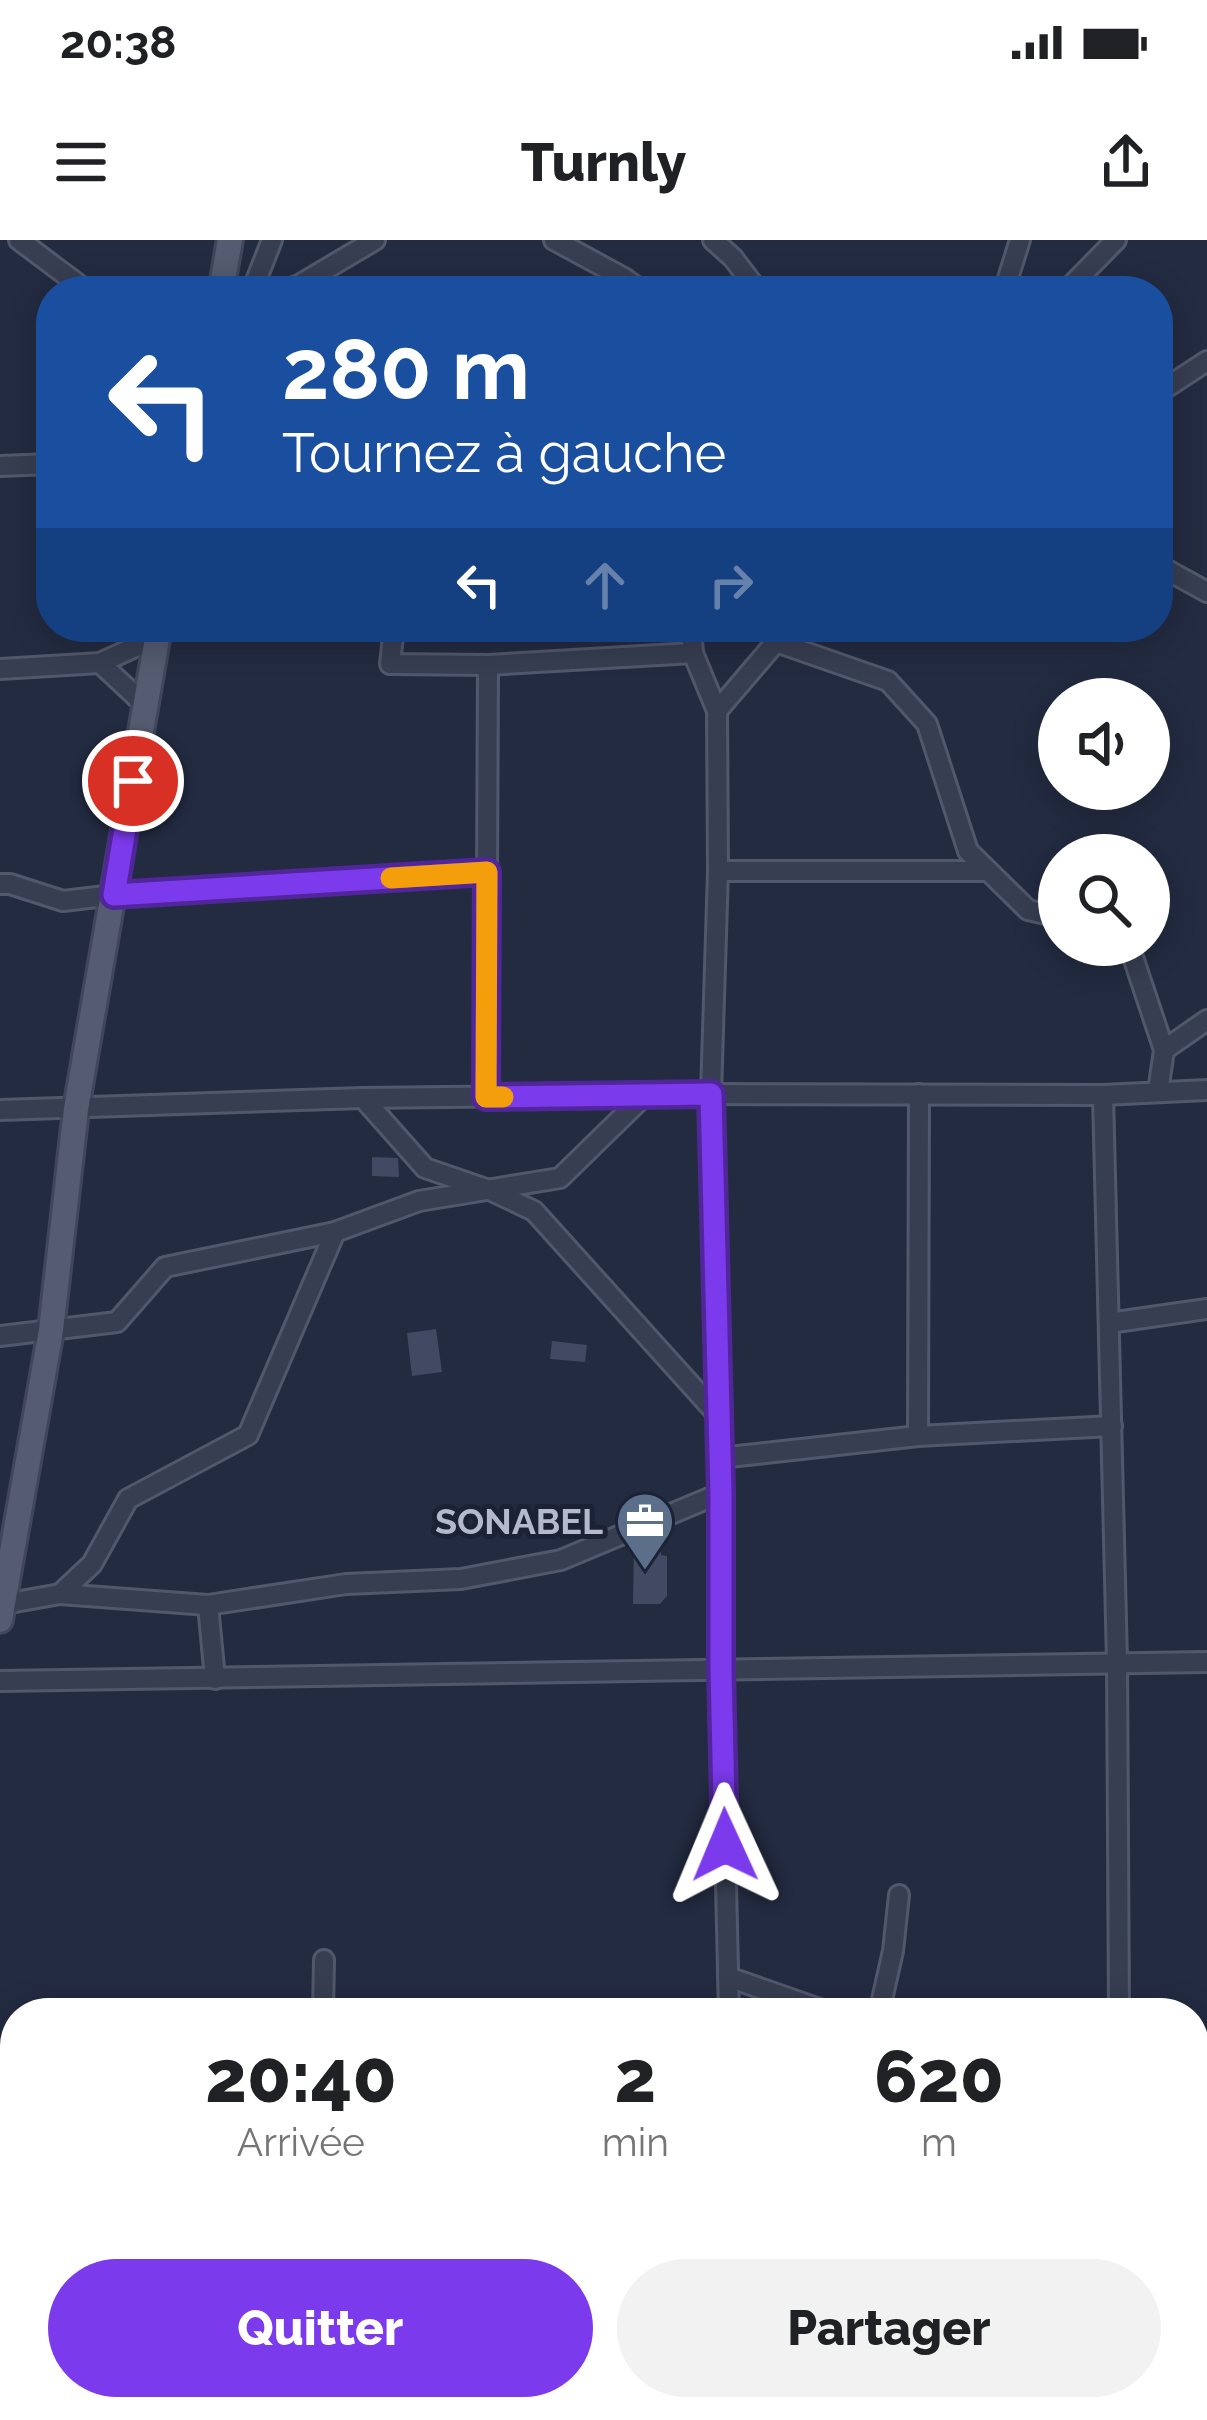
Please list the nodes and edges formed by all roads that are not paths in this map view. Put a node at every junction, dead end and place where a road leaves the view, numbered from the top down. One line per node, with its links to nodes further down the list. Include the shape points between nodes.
1 (19, 240): 10 (street)
2 (230, 240): 11 (main road)
3 (272, 240): 12 (street)
4 (375, 240): 13 (street)
5 (554, 240): 14 (street)
6 (713, 240): 9 (street)
7 (1020, 240): 16 (street)
8 (1116, 240): 17 (street)
9 (731, 249): 15 (street)
10 (68, 276)
11 (224, 276)
12 (258, 276)
13 (314, 276)
14 (620, 276)
15 (748, 276)
16 (1009, 276)
17 (1081, 276)
18 (1207, 362): 19 (street)
19 (1173, 382)
20 (36, 465): 21 (street)
21 (0, 466)
22 (1173, 573): 23 (street)
23 (1207, 592)
24 (140, 642): 30 (street)
25 (156, 642): 33 (main road)
26 (392, 642): 31 (street, via 390,664)
27 (692, 642): 29 (street)
28 (776, 643): 34 (street); 36 (street, via 888,681 927,724 968,851)
29 (693, 653): 31 (street); 34 (street)
30 (100, 664): 32 (street); 33 (street)
31 (488, 665): 37 (street)
32 (0, 669)
33 (145, 705): 39 (main road)
34 (717, 711): 35 (street)
35 (718, 871): 36 (street); 46 (street)
36 (988, 871): 40 (street)
37 (487, 872): 39 (street); 50 (street)
38 (0, 884): 39 (street, via 63,901)
39 (114, 895): 52 (main road)
40 (1038, 912)
41 (1136, 966): 43 (street)
42 (1207, 1020): 43 (street)
43 (1163, 1050): 45 (street)
44 (1207, 1090): 45 (street)
45 (1158, 1092): 49 (street)
46 (711, 1094): 47 (street); 48 (street); 60 (street)
47 (919, 1094): 49 (street); 62 (street)
48 (645, 1095): 50 (street); 54 (street, via 560,1178)
49 (1103, 1095): 57 (street)
50 (486, 1097): 51 (street)
51 (363, 1098): 52 (street); 54 (street, via 425,1168)
52 (76, 1109): 53 (street); 58 (main road)
53 (0, 1110)
54 (492, 1191): 55 (street, via 419,1201); 60 (street, via 534,1211)
55 (335, 1232): 58 (street, via 165,1267 117,1322); 65 (street, via 248,1435 128,1499 92,1564)
56 (1207, 1309): 57 (street)
57 (1109, 1323): 61 (street)
58 (51, 1330): 59 (street); 67 (main road)
59 (0, 1336)
60 (718, 1414): 63 (street)
61 (1112, 1426): 62 (street); 68 (street)
62 (918, 1436): 63 (street)
63 (720, 1458): 64 (street)
64 (721, 1493): 66 (street, via 561,1560 461,1580 346,1584); 70 (street)
65 (60, 1594): 66 (street); 67 (street)
66 (208, 1605): 71 (street)
67 (2, 1612)
68 (1117, 1661): 69 (street); 70 (street); 80 (street)
69 (1207, 1662)
70 (721, 1669): 71 (street); 75 (street)
71 (215, 1679): 72 (street)
72 (0, 1681)
73 (898, 1894): 79 (street)
74 (323, 1960): 76 (street)
75 (728, 1977): 77 (street); 78 (street)
76 (323, 1998)
77 (729, 1998)
78 (788, 1998)
79 (883, 1998)
80 (1119, 1998)

